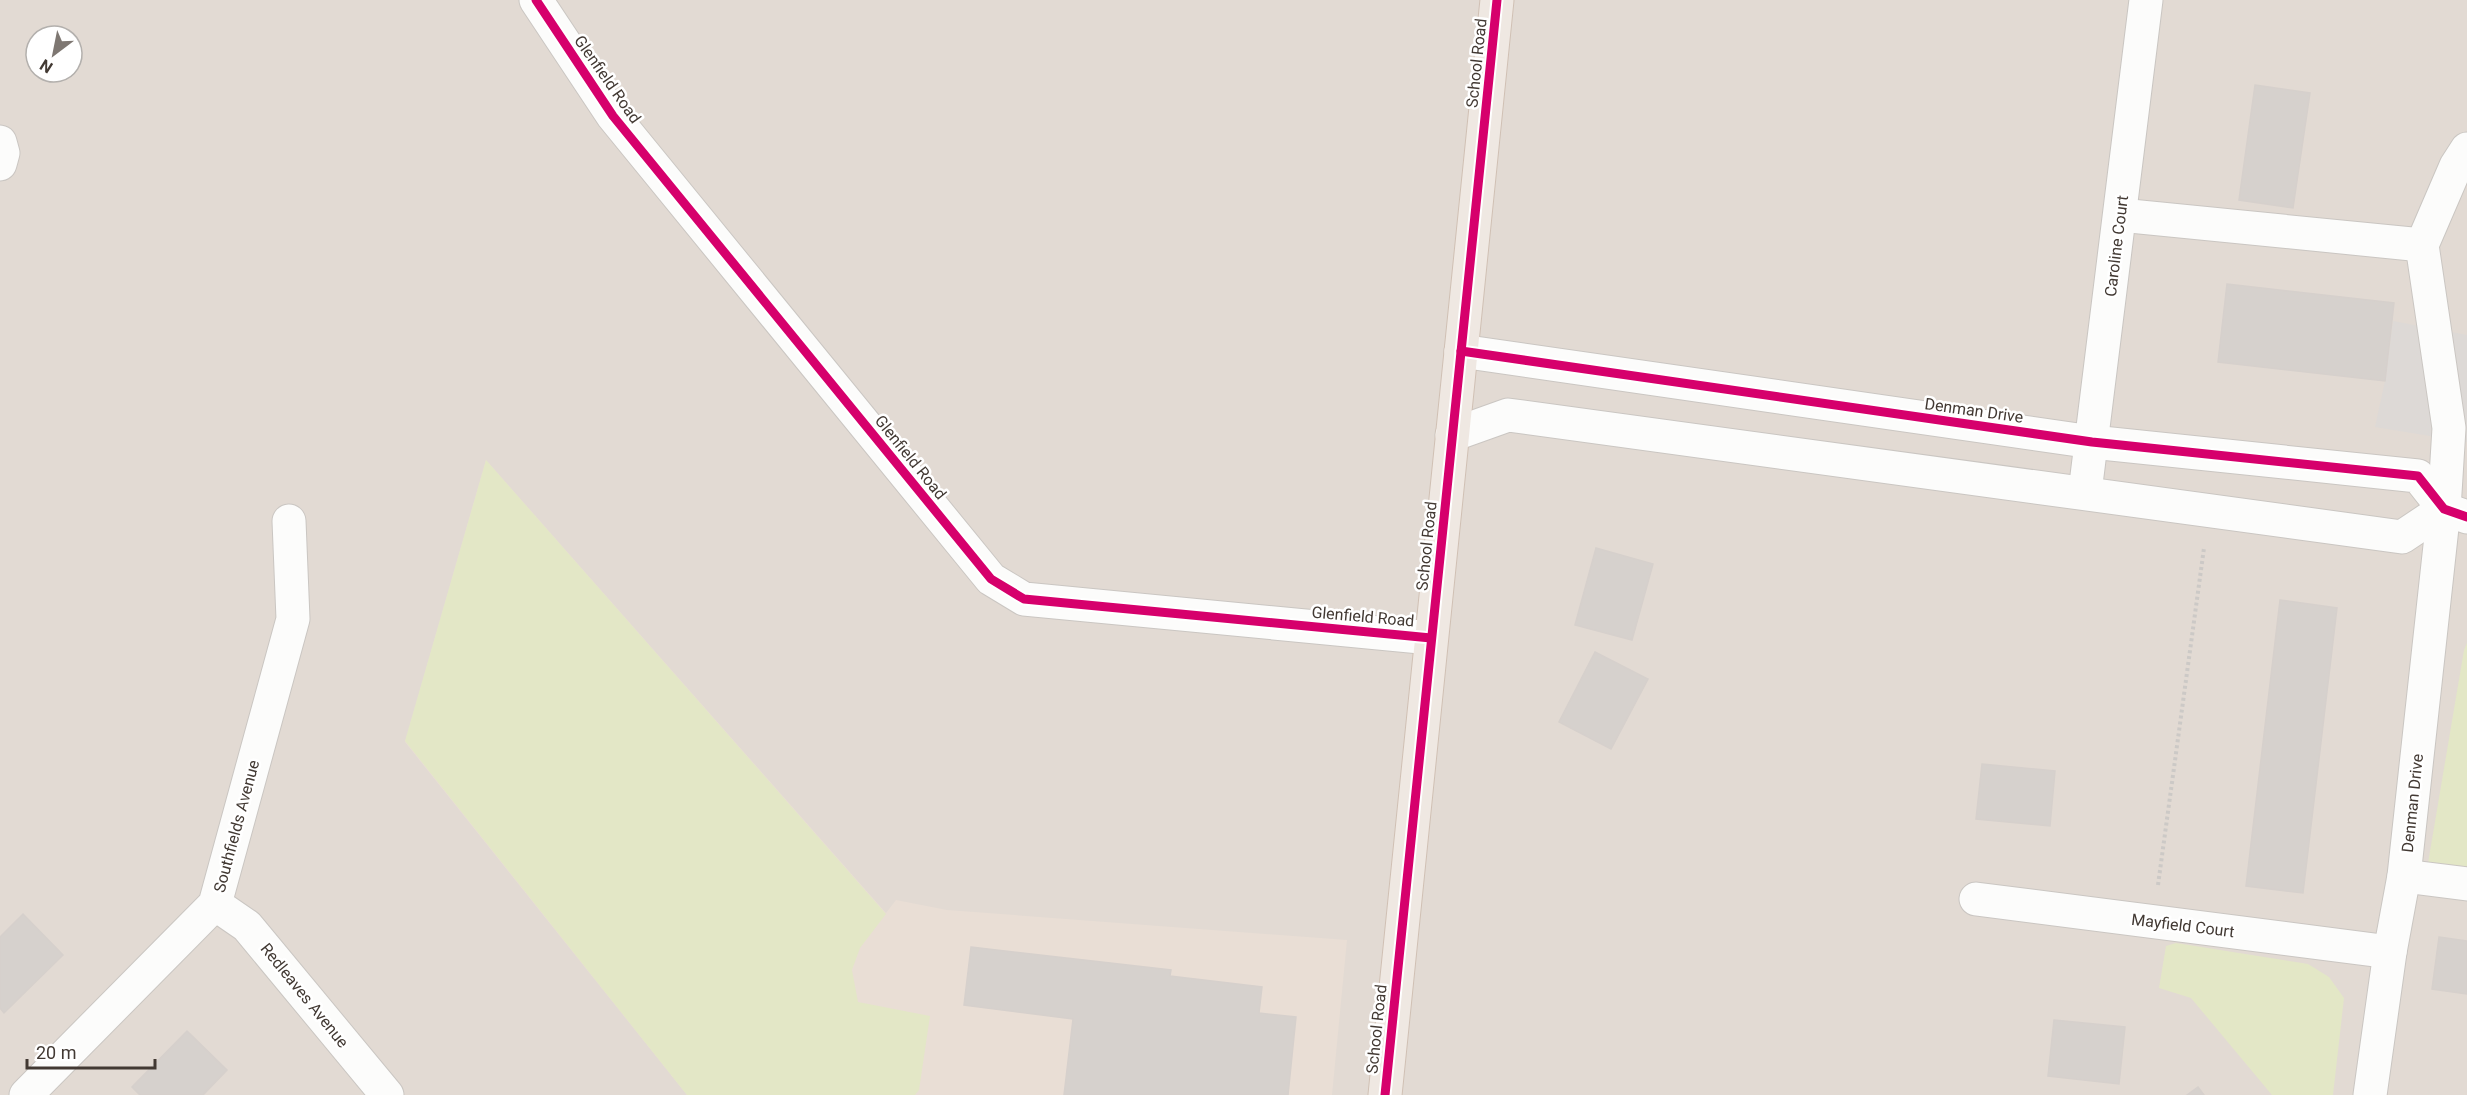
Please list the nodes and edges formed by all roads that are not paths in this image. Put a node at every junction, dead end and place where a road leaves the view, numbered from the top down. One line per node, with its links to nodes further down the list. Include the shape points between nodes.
1 (536, 0): 15 (street, Glenfield Road, via 613,116 991,579 1024,599)
2 (1497, 0): 9 (main road, School Road)
3 (2146, 0): 7 (street, Caroline Court)
4 (0, 142): 6 (street)
5 (2467, 149): 8 (street)
6 (0, 164)
7 (2120, 215): 8 (street); 11 (street, Caroline Court)
8 (2422, 245): 13 (street, via 2449,428)
9 (1461, 351): 10 (main road, School Road); 11 (street, Denman Drive)
10 (1452, 435): 12 (street, via 1508,415); 15 (main road, School Road)
11 (2092, 442): 12 (street, Caroline Court); 13 (street, Denman Drive, via 2418,476)
12 (2085, 492): 13 (street, via 2402,537)
13 (2456, 513): 16 (street, Denman Drive)
14 (289, 521): 19 (street, Southfields Avenue, via 293,619)
15 (1431, 638): 23 (main road, School Road)
16 (2404, 876): 17 (street); 20 (street, Denman Drive)
17 (2467, 884)
18 (1976, 898): 20 (street, Mayfield Court)
19 (215, 904): 21 (street, Southfields Avenue); 22 (street, Redleaves Avenue, via 247,926)
20 (2390, 952): 24 (street, Denman Drive)
21 (26, 1095)
22 (387, 1095)
23 (1385, 1095)
24 (2370, 1095)

